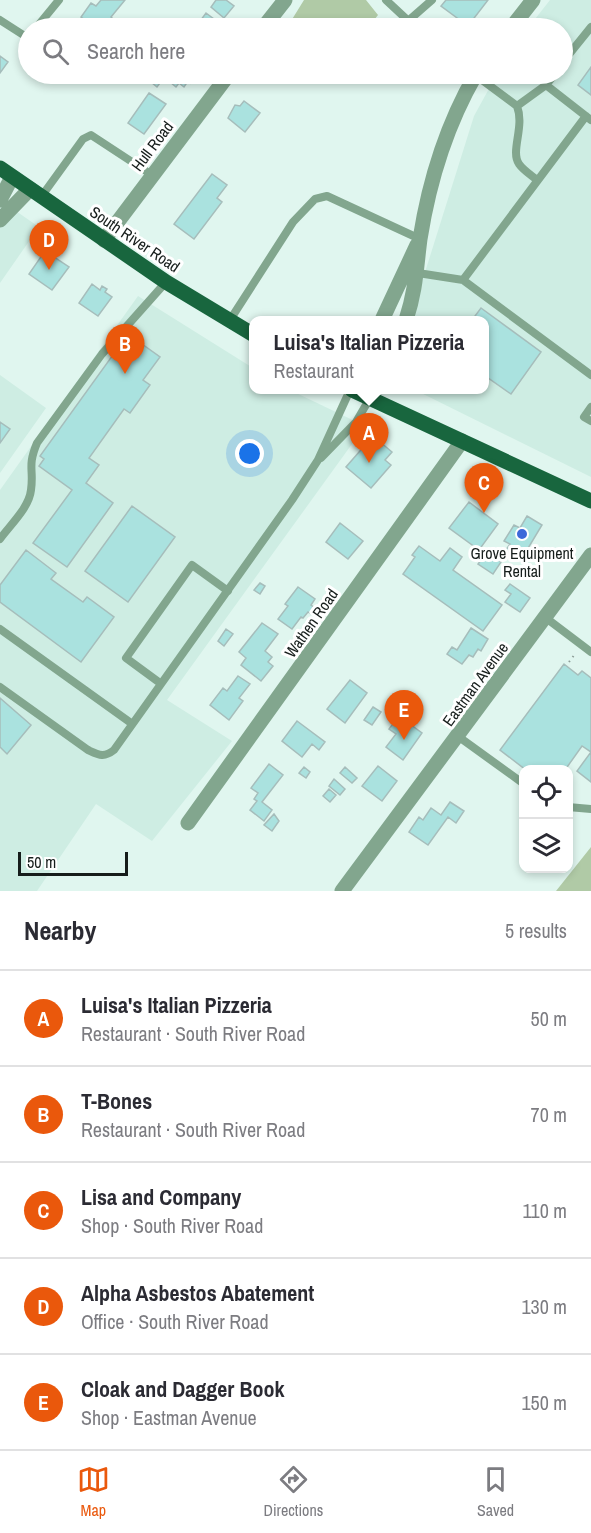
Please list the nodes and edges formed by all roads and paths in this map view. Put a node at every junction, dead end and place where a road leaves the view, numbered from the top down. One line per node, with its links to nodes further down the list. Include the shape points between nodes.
1 (58, 0): 6 (lane)
2 (285, 0): 7 (street)
3 (386, 0): 8 (lane)
4 (432, 0): 9 (lane)
5 (533, 0): 10 (street)
6 (44, 18)
7 (271, 18)
8 (405, 18)
9 (411, 18)
10 (519, 18)
11 (0, 20): 13 (lane)
12 (591, 27): 14 (lane)
13 (18, 32)
14 (573, 49)
15 (221, 84): 22 (street, Hull Road)
16 (470, 84): 27 (street, via 441,148)
17 (488, 84): 19 (lane)
18 (546, 85): 19 (lane); 20 (lane)
19 (517, 106): 23 (lane, via 521,122 518,163)
20 (588, 118): 23 (lane)
21 (6, 172): 24 (main road, South River Road); 25 (street)
22 (152, 175): 24 (lane, via 91,135); 28 (street, Hull Road)
23 (537, 180): 30 (lane)
24 (35, 193): 26 (street); 28 (main road, South River Road)
25 (0, 200)
26 (0, 220)
27 (420, 239): 29 (street); 32 (street); 34 (lane, via 327,196 315,199 293,222)
28 (104, 240): 31 (main road, South River Road)
29 (418, 273): 30 (lane); 33 (street)
30 (463, 280): 36 (lane)
31 (166, 282): 34 (main road, South River Road); 44 (lane, via 102,354 37,443 30,460 32,489 27,502)
32 (384, 316)
33 (407, 316)
34 (230, 320): 35 (main road, South River Road)
35 (249, 332)
36 (591, 375)
37 (349, 394): 42 (lane)
38 (372, 394): 41 (main road); 42 (lane, via 356,422)
39 (591, 407): 40 (lane, via 584,417)
40 (591, 421)
41 (462, 441): 43 (main road); 59 (street, Wathen Road)
42 (318, 460): 46 (lane)
43 (591, 501)
44 (0, 539)
45 (591, 555): 47 (street, Eastman Avenue)
46 (228, 591): 52 (lane); 52 (lane, via 192,565 126,658)
47 (546, 618): 50 (lane); 55 (street, Eastman Avenue)
48 (0, 629): 54 (lane)
49 (576, 652): 51 (path)
50 (591, 652)
51 (569, 662)
52 (160, 683): 54 (lane)
53 (0, 687): 54 (lane, via 99,756 114,750)
54 (131, 723)
55 (459, 737): 56 (lane); 60 (street, Eastman Avenue)
56 (519, 780)
57 (573, 807): 58 (lane)
58 (591, 809)
59 (188, 824)
60 (342, 891)

